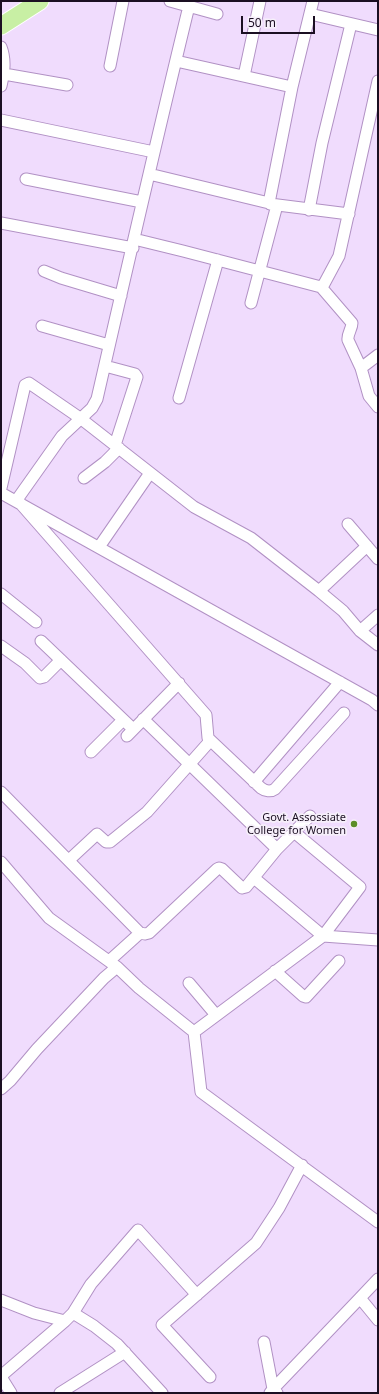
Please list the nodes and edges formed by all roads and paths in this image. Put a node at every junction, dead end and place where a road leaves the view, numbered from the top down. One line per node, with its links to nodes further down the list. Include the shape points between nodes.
1 (40, 1): 10 (main road)
2 (123, 1): 14 (street)
3 (170, 1): 6 (street)
4 (260, 1): 16 (street)
5 (313, 1): 8 (street)
6 (189, 6): 7 (street); 13 (street)
7 (218, 14)
8 (310, 14): 9 (street); 20 (street)
9 (350, 24): 11 (street); 27 (street)
10 (1, 26)
11 (378, 30)
12 (1, 47): 15 (street)
13 (176, 60): 16 (street); 22 (street)
14 (110, 66)
15 (4, 74): 18 (street); 19 (street)
16 (244, 76): 20 (street)
17 (378, 81): 28 (street)
18 (67, 85)
19 (1, 86)
20 (292, 87): 26 (street)
21 (1, 120): 22 (street)
22 (154, 152): 23 (street)
23 (149, 174): 25 (street); 26 (street)
24 (26, 179): 25 (street)
25 (142, 202): 30 (street)
26 (273, 204): 27 (street); 32 (street)
27 (309, 210): 28 (street)
28 (348, 214): 34 (street, via 339,256)
29 (1, 223): 30 (street)
30 (134, 244): 31 (street); 35 (street)
31 (218, 260): 32 (street); 42 (street)
32 (260, 270): 34 (street); 36 (street)
33 (44, 271): 35 (street)
34 (321, 287): 41 (street, via 352,323 348,340)
35 (121, 296): 38 (street)
36 (251, 303)
37 (42, 326): 38 (street)
38 (109, 345): 40 (street)
39 (378, 355): 41 (street)
40 (105, 366): 44 (street, via 98,399); 45 (street, via 135,374 137,377)
41 (361, 368): 43 (street, via 369,396)
42 (179, 398)
43 (378, 407)
44 (80, 418): 45 (street); 48 (street, via 29,382 25,384); 50 (street, via 59,439)
45 (117, 447): 46 (street); 47 (street, via 105,462)
46 (150, 473): 53 (street); 55 (street, via 194,507 251,538)
47 (84, 478)
48 (1, 488)
49 (1, 492): 50 (street)
50 (18, 502): 53 (street); 65 (street)
51 (348, 524): 52 (street)
52 (367, 546): 54 (street); 55 (street)
53 (100, 547): 64 (street)
54 (378, 559)
55 (319, 591): 59 (street, via 343,611)
56 (1, 594): 58 (street)
57 (378, 615): 59 (street)
58 (36, 622)
59 (360, 630): 61 (street)
60 (41, 641): 63 (street)
61 (378, 645)
62 (1, 646): 63 (street, via 40,678)
63 (61, 660): 69 (street)
64 (340, 682): 66 (street); 73 (street)
65 (179, 683): 68 (street); 70 (street, via 206,714 207,736)
66 (376, 699)
67 (344, 713): 73 (street, via 275,789 264,790)
68 (143, 719): 69 (street, via 130,733); 72 (street)
69 (123, 720): 71 (street)
70 (210, 741): 72 (street); 73 (street)
71 (91, 752)
72 (189, 765): 77 (street); 78 (street, via 147,812 115,838 108,843 97,834)
73 (254, 782)
74 (1, 792): 78 (street)
75 (310, 816): 76 (street)
76 (294, 832): 77 (street); 82 (street, via 360,887)
77 (277, 849): 80 (street)
78 (69, 860): 81 (street)
79 (1, 862): 85 (street, via 49,918)
80 (254, 878): 81 (street, via 242,888 219,868 149,933); 82 (street)
81 (140, 933): 85 (street)
82 (322, 936): 83 (street); 86 (street)
83 (378, 940)
84 (339, 961): 86 (street, via 306,997)
85 (113, 964): 89 (street); 90 (street, via 104,978)
86 (275, 971): 88 (street)
87 (189, 983): 88 (street)
88 (216, 1015): 89 (street)
89 (194, 1032): 91 (street, via 201,1092)
90 (1, 1089)
91 (302, 1166): 92 (street); 94 (street, via 256,1243)
92 (378, 1222)
93 (378, 1279): 95 (street)
94 (197, 1295): 97 (street, via 138,1230 91,1284); 103 (street, via 162,1324)
95 (360, 1298): 98 (street); 105 (street)
96 (1, 1300): 99 (street, via 34,1313)
97 (73, 1313): 99 (street); 101 (street, via 94,1326)
98 (378, 1320)
99 (65, 1321): 102 (street)
100 (264, 1342): 105 (street)
101 (125, 1352): 104 (street); 107 (street)
102 (1, 1376): 106 (street)
103 (210, 1377)
104 (157, 1392)
105 (274, 1392)
106 (11, 1393)
107 (60, 1393)

